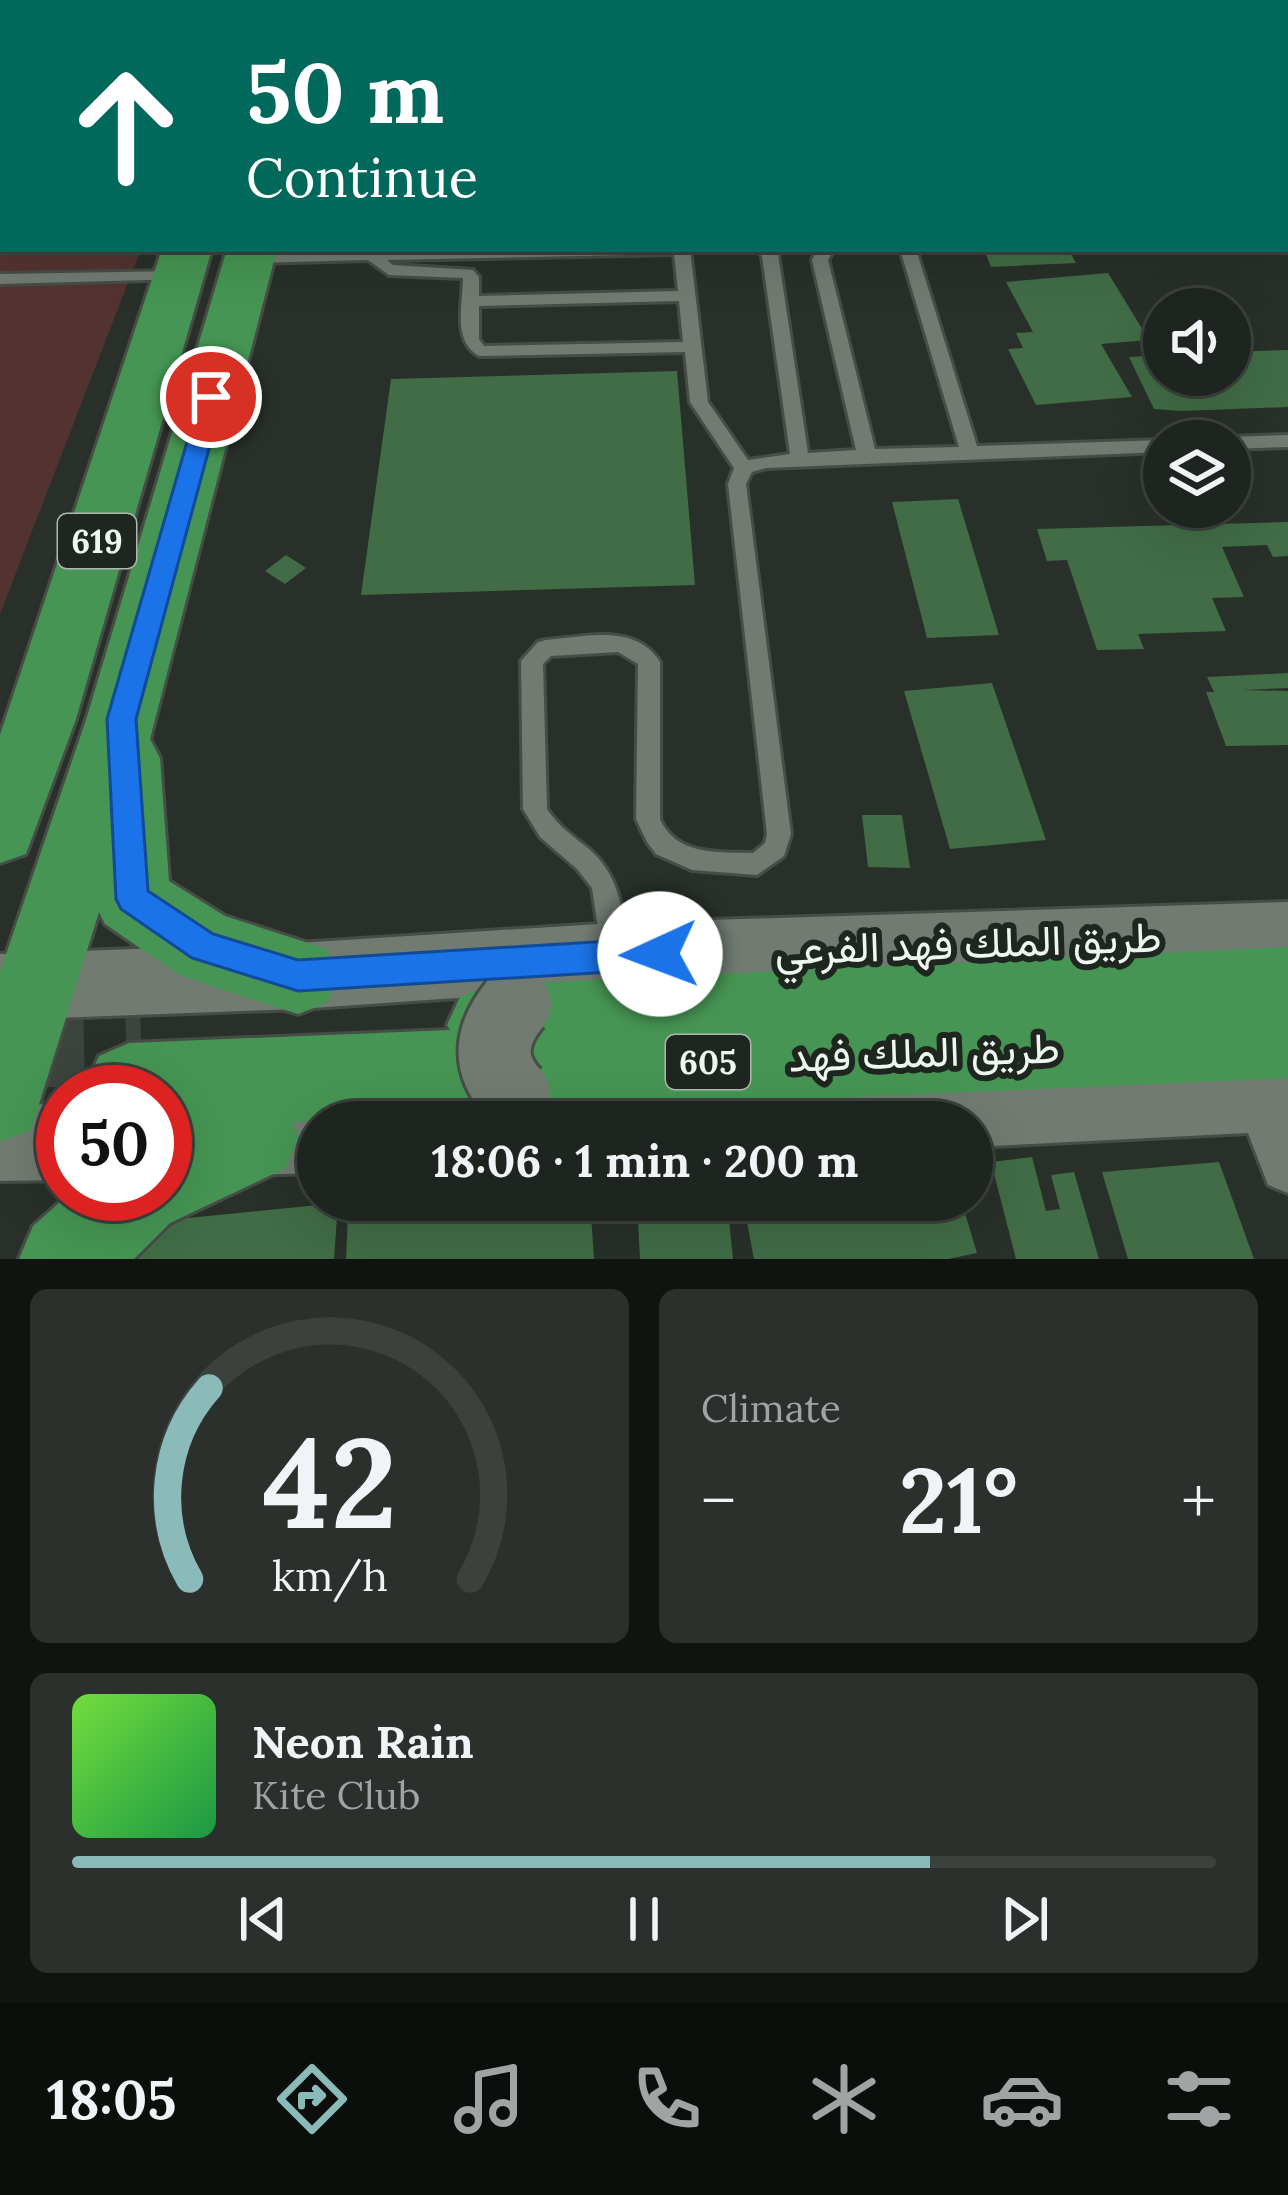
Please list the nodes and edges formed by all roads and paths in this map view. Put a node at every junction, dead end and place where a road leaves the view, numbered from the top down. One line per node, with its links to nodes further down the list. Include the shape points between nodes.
1 (526, 252): 6 (lane)
2 (681, 252): 9 (lane)
3 (768, 252): 17 (lane)
4 (824, 252): 16 (lane)
5 (909, 252): 15 (lane)
6 (371, 255): 7 (lane); 10 (lane, via 388,270 466,273)
7 (217, 258): 8 (lane); 19 (highway, 619); 20 (highway, 619)
8 (0, 279)
9 (687, 296): 10 (lane); 11 (lane)
10 (471, 301): 11 (lane, via 470,340 479,351)
11 (693, 346): 18 (lane, via 699,402)
12 (1288, 441): 13 (lane)
13 (1251, 442)
14 (1143, 447): 15 (lane)
15 (970, 453): 16 (lane)
16 (867, 456): 17 (lane)
17 (800, 460): 18 (lane)
18 (744, 468): 23 (lane, via 737,484 779,834 769,859 678,858 652,834 644,652 632,644 545,648 532,661 536,808 540,822 601,879)
19 (121, 719): 24 (highway, via 132,899 204,947); 26 (highway, 619)
20 (21, 745): 21 (highway, 619)
21 (0, 831)
22 (1288, 933): 23 (main road, طريق الملك فهد الفرعي)
23 (615, 955): 24 (main road, طريق الملك فهد الفرعي); 31 (main road, bridge, via 515,1004 494,1032 498,1079)
24 (298, 976): 26 (main road, طريق الملك فهد الفرعي)
25 (1288, 985): 28 (highway, طريق الملك فهد / 605)
26 (17, 987): 30 (highway, 619)
27 (1279, 1075): 29 (highway, طريق الملك فهد / 605); 32 (main road); 37 (street)
28 (192, 1086)
29 (192, 1089)
30 (0, 1099)
31 (534, 1101)
32 (965, 1101)
33 (192, 1105): 34 (main road)
34 (287, 1136): 38 (highway)
35 (36, 1142): 36 (main road)
36 (0, 1143)
37 (1288, 1165)
38 (192, 1170)
39 (107, 1221): 40 (highway)
40 (66, 1259)

